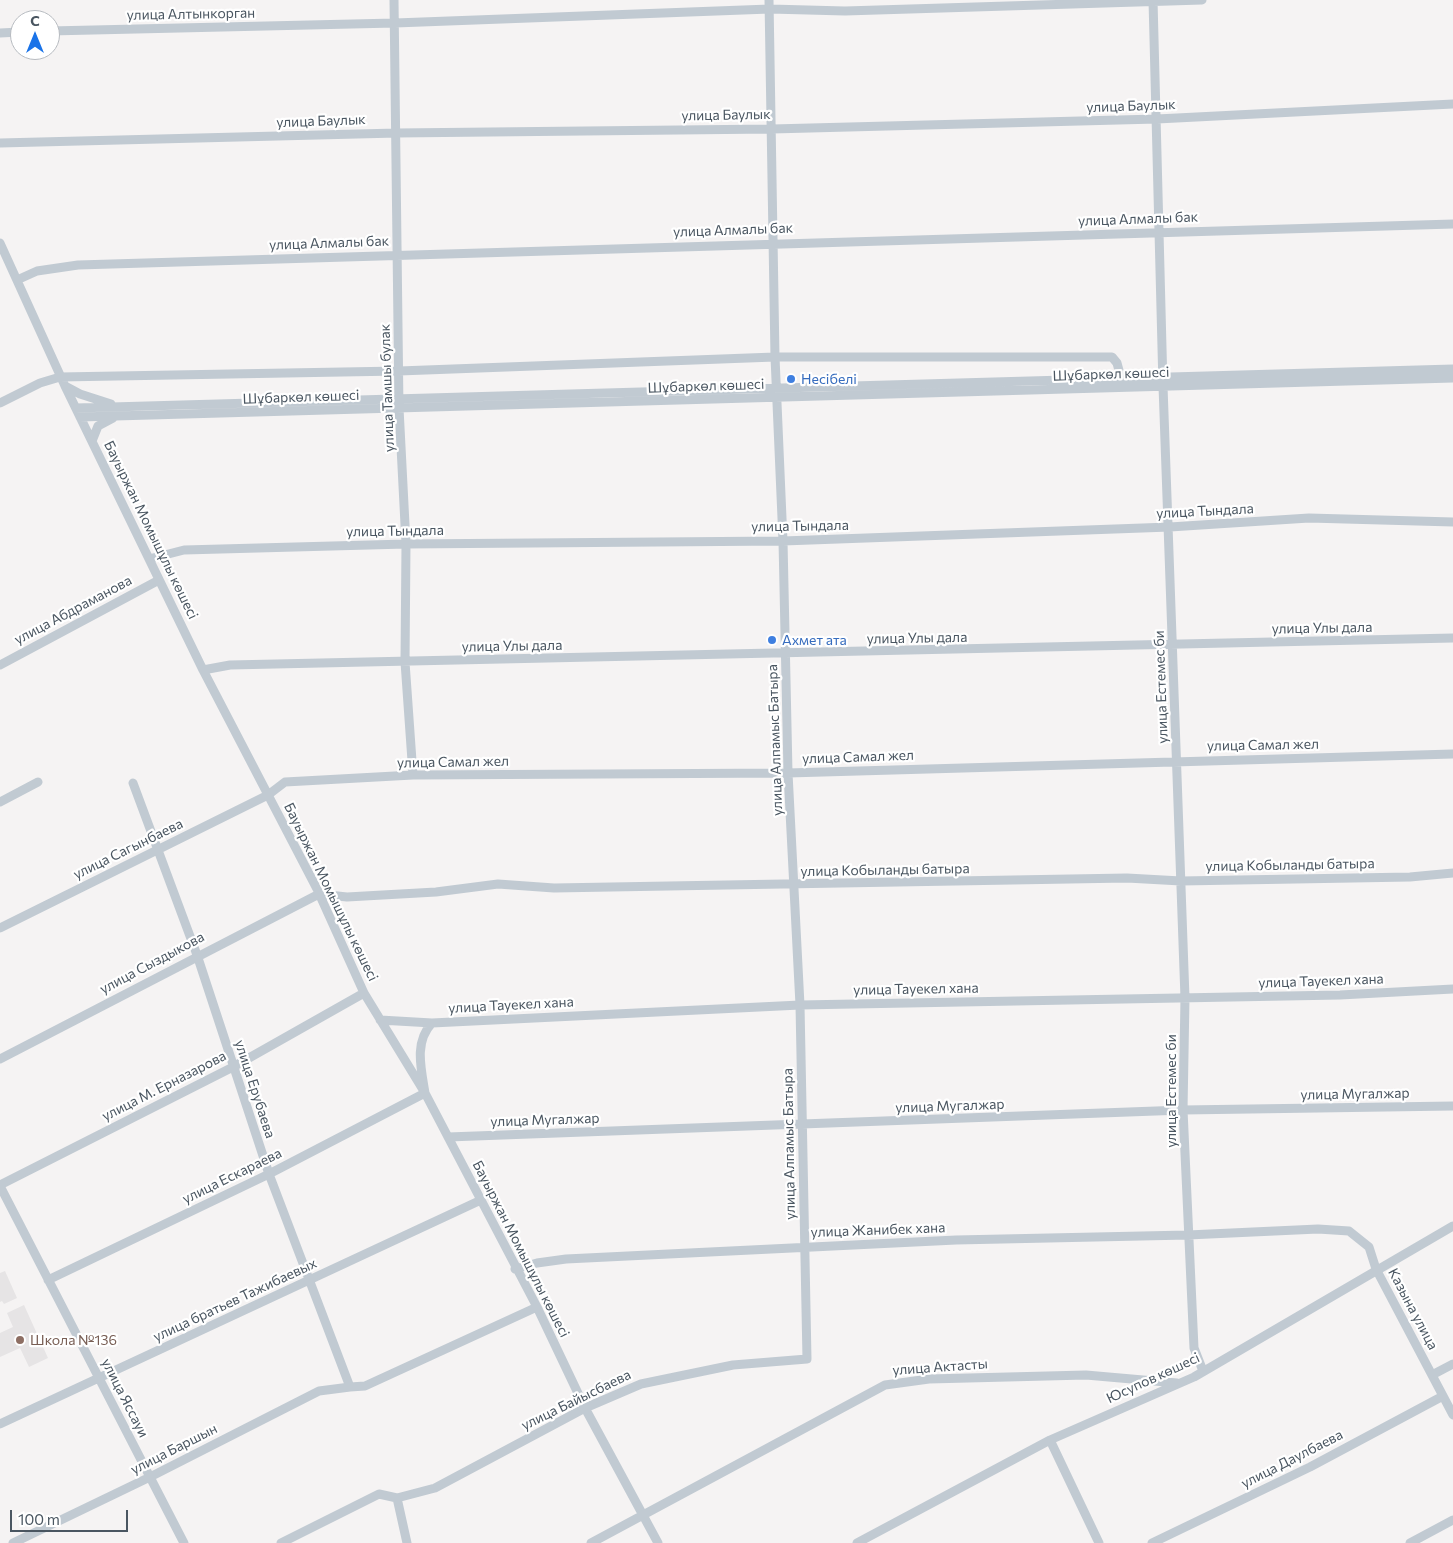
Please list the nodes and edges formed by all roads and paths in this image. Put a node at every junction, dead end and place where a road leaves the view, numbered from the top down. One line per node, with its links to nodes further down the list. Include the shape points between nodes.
1 (394, 0): 5 (street, улица Тамшы булак)
2 (1202, 0): 3 (street, улица Алтынкорган)
3 (1153, 1): 4 (street, улица Алтынкорган, via 844,11); 8 (street, улица Естемес би)
4 (770, 5): 5 (street, улица Алтынкорган); 9 (street, улица Алпамыс Батыра)
5 (395, 23): 6 (street, улица Алтынкорган); 10 (street, улица Тамшы булак)
6 (60, 31)
7 (1453, 104): 8 (street, улица Баулык)
8 (1157, 119): 9 (street, улица Баулык); 13 (street, улица Естемес би)
9 (772, 129): 10 (street, улица Баулык); 15 (street, улица Алпамыс Батыра)
10 (397, 133): 11 (street, улица Баулык); 16 (street, улица Тамшы булак)
11 (0, 143)
12 (1453, 224): 13 (street, улица Алмалы бак)
13 (1160, 232): 15 (street, улица Алмалы бак); 25 (street, улица Естемес би)
14 (0, 243): 17 (street, Бауыржан Момышұлы көшесі)
15 (774, 243): 16 (street, улица Алмалы бак); 19 (street, улица Алпамыс Батыра)
16 (397, 254): 18 (street, улица Алмалы бак, via 78,265 37,271); 21 (street, улица Тамшы булак)
17 (4, 261): 18 (street, Бауыржан Момышұлы көшесі)
18 (17, 280): 22 (street, Бауыржан Момышұлы көшесі)
19 (775, 357): 21 (street, Шұбаркөл көшесі); 23 (street, Шұбаркөл көшесі, via 1112,357); 27 (street, улица Алпамыс Батыра)
20 (1453, 369): 25 (street, Шұбаркөл көшесі)
21 (400, 371): 22 (street, Шұбаркөл көшесі); 30 (street, улица Тамшы булак)
22 (60, 377): 26 (street, Бауыржан Момышұлы көшесі); 29 (street, Шұбаркөл көшесі)
23 (1121, 378): 25 (street, Шұбаркөл көшесі); 27 (street, Шұбаркөл көшесі)
24 (1453, 378): 25 (street, Шұбаркөл көшесі)
25 (1163, 381): 28 (street, Шұбаркөл көшесі); 36 (street, улица Естемес би)
26 (65, 386): 31 (street, via 92,399); 32 (street, Бауыржан Момышұлы көшесі)
27 (776, 388): 28 (street, улица Алпамыс Батыра); 30 (street, Шұбаркөл көшесі)
28 (777, 398): 30 (street, Шұбаркөл көшесі); 37 (street, улица Алпамыс Батыра)
29 (0, 403)
30 (399, 403): 31 (street, Шұбаркөл көшесі); 33 (street, Шұбаркөл көшесі); 38 (street, улица Тамшы булак)
31 (126, 407): 32 (street, Шұбаркөл көшесі)
32 (78, 413): 33 (street, Шұбаркөл көшесі); 34 (street, Бауыржан Момышұлы көшесі)
33 (118, 416): 34 (street, via 98,426)
34 (92, 441): 39 (street, Бауыржан Момышұлы көшесі)
35 (1453, 522): 36 (street, улица Тындала, via 1309,518)
36 (1170, 528): 37 (street, улица Тындала); 42 (street, улица Естемес би)
37 (783, 541): 38 (street, улица Тындала); 43 (street, улица Алпамыс Батыра)
38 (406, 544): 39 (street, улица Тындала, via 184,550); 44 (street, улица Тамшы булак)
39 (149, 559): 40 (street, Бауыржан Момышұлы көшесі)
40 (159, 580): 45 (street, улица Абдраманова); 46 (street, Бауыржан Момышұлы көшесі)
41 (1453, 638): 42 (street, улица Улы дала)
42 (1174, 646): 43 (street, улица Улы дала); 48 (street, улица Естемес би)
43 (786, 654): 44 (street, улица Улы дала); 49 (street, улица Алпамыс Батыра)
44 (405, 662): 46 (street, улица Улы дала, via 230,665); 50 (street, улица Тамшы булак)
45 (0, 665)
46 (203, 670): 53 (street, Бауыржан Момышұлы көшесі)
47 (1453, 754): 48 (street, улица Самал жел)
48 (1177, 760): 49 (street, улица Самал жел); 57 (street, улица Естемес би)
49 (788, 773): 50 (street, улица Самал жел); 58 (street, улица Алпамыс Батыра)
50 (413, 775): 53 (street, улица Самал жел, via 285,782)
51 (38, 782): 54 (street)
52 (133, 784): 55 (street, улица Ерубаева)
53 (268, 795): 55 (street, улица Сагынбаева); 59 (street, Бауыржан Момышұлы көшесі)
54 (0, 802)
55 (158, 850): 60 (street, улица Сагынбаева); 61 (street, улица Ерубаева)
56 (1453, 873): 57 (street, улица Кобыланды батыра, via 1410,877)
57 (1181, 881): 58 (street, улица Кобыланды батыра, via 1127,878); 64 (street, улица Естемес би)
58 (794, 886): 59 (street, улица Кобыланды батыра, via 554,888 498,884 436,892 357,896); 65 (street, улица Алпамыс Батыра)
59 (319, 894): 61 (street, улица Сыздыкова); 63 (street, Бауыржан Момышұлы көшесі)
60 (0, 928)
61 (197, 955): 68 (street, улица Сыздыкова); 69 (street, улица Ерубаева)
62 (1453, 989): 64 (street, улица Тауекел хана)
63 (364, 993): 66 (street, Бауыржан Момышұлы көшесі); 69 (street, улица М. Ерназарова)
64 (1185, 998): 65 (street, улица Тауекел хана); 72 (street, улица Естемес би)
65 (800, 1005): 67 (street, улица Тауекел хана); 73 (street, улица Алпамыс Батыра)
66 (380, 1020): 67 (street, улица Тауекел хана); 70 (street, Бауыржан Момышұлы көшесі)
67 (432, 1023): 70 (street, via 424,1032 420,1047)
68 (0, 1059)
69 (232, 1067): 75 (street, улица Ерубаева); 76 (street, улица М. Ерназарова)
70 (425, 1092): 74 (street, Бауыржан Момышұлы көшесі); 75 (street, улица Ескараева)
71 (1453, 1106): 72 (street, улица Мугалжар)
72 (1183, 1110): 73 (street, улица Мугалжар); 79 (street, улица Естемес би)
73 (803, 1125): 74 (street, улица Мугалжар); 80 (street, улица Алпамыс Батыра)
74 (448, 1137): 77 (street, Бауыржан Момышұлы көшесі)
75 (269, 1174): 83 (street, улица Ерубаева); 84 (street, улица Ескараева)
76 (0, 1185): 84 (street, улица Яссауи)
77 (481, 1200): 81 (street, Бауыржан Момышұлы көшесі); 83 (street, улица братьев Тажибаевых)
78 (1453, 1226): 82 (street, Юсупов көшесі)
79 (1188, 1235): 80 (street, улица Жанибек хана); 82 (street, Казына улица, via 1318,1229 1349,1232 1368,1247); 88 (street, улица Естемес би, via 1194,1348)
80 (804, 1247): 81 (street, улица Жанибек хана, via 566,1260); 86 (street, улица Алпамыс Батыра)
81 (515, 1269): 85 (street, Бауыржан Момышұлы көшесі)
82 (1376, 1269): 88 (street, Юсупов көшесі); 89 (street, Казына улица)
83 (311, 1279): 90 (street, улица братьев Тажибаевых); 92 (street, улица Ерубаева)
84 (48, 1280): 90 (street, улица Яссауи)
85 (536, 1307): 92 (street, via 365,1386); 94 (street, Бауыржан Момышұлы көшесі)
86 (807, 1359): 94 (street, улица Байысбаева, via 733,1365 641,1384)
87 (1453, 1364): 89 (street)
88 (1203, 1371): 91 (street, Юсупов көшесі)
89 (1432, 1375): 93 (street, Казына улица)
90 (100, 1379): 96 (street, улица братьев Тажибаевых); 98 (street, улица Яссауи)
91 (1180, 1383): 97 (street, Юсупов көшесі); 100 (street, улица Актасты, via 1086,1375 928,1379 885,1385)
92 (350, 1387): 98 (street, улица Баршын, via 319,1391)
93 (1443, 1396): 95 (street, Казына улица); 110 (street, улица Даулбаева, via 1310,1467)
94 (585, 1408): 99 (street, улица Байысбаева, via 435,1488); 100 (street, Бауыржан Момышұлы көшесі)
95 (1453, 1415)
96 (0, 1424)
97 (1050, 1440): 108 (street, Юсупов көшесі); 109 (street)
98 (150, 1477): 102 (street, улица Баршын); 103 (street, улица Яссауи)
99 (397, 1498): 104 (street, via 379,1494); 105 (street)
100 (644, 1515): 106 (street, улица Актасты); 107 (street, Бауыржан Момышұлы көшесі)
101 (1453, 1520): 111 (street)
102 (12, 1543)
103 (184, 1543)
104 (281, 1543)
105 (407, 1543)
106 (591, 1543)
107 (658, 1543)
108 (858, 1543)
109 (1099, 1543)
110 (1152, 1543)
111 (1410, 1543)

